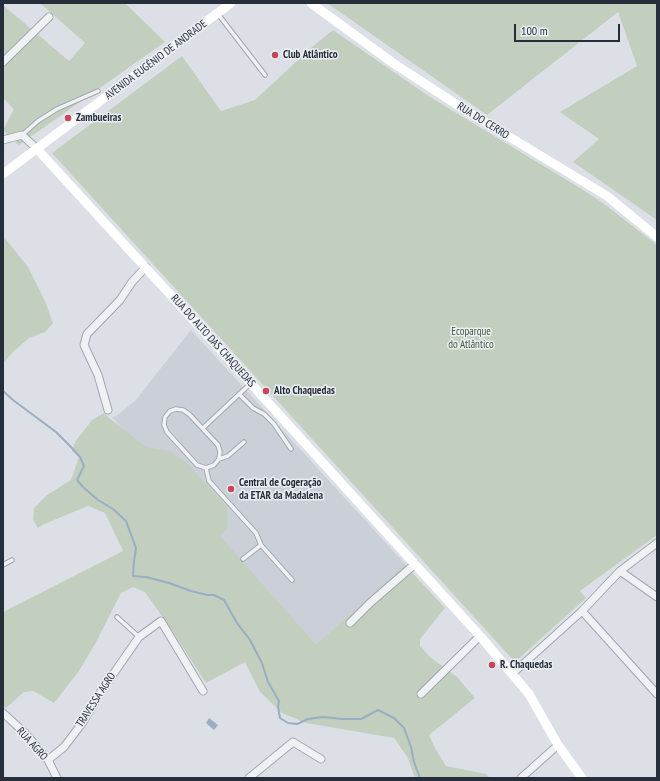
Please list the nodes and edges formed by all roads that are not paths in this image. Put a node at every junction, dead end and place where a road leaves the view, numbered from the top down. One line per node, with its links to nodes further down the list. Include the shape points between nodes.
1 (231, 3): 3 (street, AVENIDA EUGÉNIO DE ANDRADE)
2 (310, 3): 12 (street, RUA DO CERRO, via 393,63 465,110 606,196)
3 (217, 14): 6 (lane); 10 (street, AVENIDA EUGÉNIO DE ANDRADE)
4 (49, 18): 5 (street)
5 (3, 62)
6 (265, 75)
7 (98, 91): 8 (lane, via 57,109)
8 (22, 135): 9 (street); 10 (street, RUA DO ALTO DAS CHAQUEDAS)
9 (3, 140)
10 (37, 149): 11 (street, AVENIDA EUGÉNIO DE ANDRADE); 13 (street, RUA DO ALTO DAS CHAQUEDAS)
11 (3, 174)
12 (657, 237)
13 (146, 268): 14 (street, RUA DO ALTO DAS CHAQUEDAS); 16 (street, via 87,334 84,345 98,374)
14 (251, 383): 15 (lane); 26 (street, RUA DO ALTO DAS CHAQUEDAS)
15 (239, 394): 17 (lane); 19 (lane, via 274,424)
16 (108, 410)
17 (203, 428): 20 (lane, via 218,445); 21 (lane, via 184,410 170,411 165,417 164,425 168,432 197,465)
18 (244, 442): 20 (lane, via 228,456)
19 (291, 449)
20 (219, 459): 21 (lane, via 214,465)
21 (206, 468): 23 (lane, via 209,481 256,534)
22 (657, 543): 28 (street)
23 (260, 545): 25 (lane); 29 (lane)
24 (12, 560): 27 (lane)
25 (243, 560)
26 (415, 564): 33 (street); 34 (street, RUA DO ALTO DAS CHAQUEDAS)
27 (3, 565)
28 (620, 571): 30 (street); 31 (street)
29 (292, 580)
30 (657, 597)
31 (582, 611): 36 (street); 39 (street)
32 (117, 617): 35 (lane)
33 (350, 623)
34 (480, 636): 36 (street, RUA DO ALTO DAS CHAQUEDAS); 38 (street)
35 (139, 637): 37 (street, TRAVESSA AGRO, via 161,621); 43 (street, TRAVESSA AGRO, via 69,741)
36 (512, 674): 41 (street, RUA DO ALTO DAS CHAQUEDAS, via 529,694)
37 (203, 691)
38 (421, 694)
39 (657, 694)
40 (3, 713): 43 (street, RUA AGRO, via 25,733)
41 (558, 746): 46 (street); 47 (street, RUA DO ALTO DAS CHAQUEDAS)
42 (321, 759): 45 (street, via 294,742)
43 (48, 760): 44 (street, RUA AGRO)
44 (57, 778)
45 (249, 778)
46 (521, 778)
47 (582, 778)

